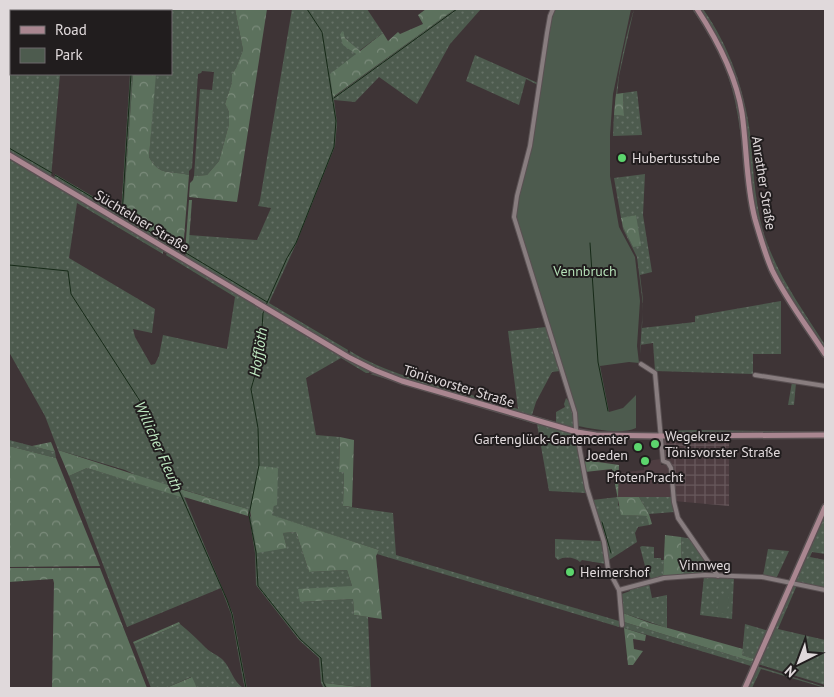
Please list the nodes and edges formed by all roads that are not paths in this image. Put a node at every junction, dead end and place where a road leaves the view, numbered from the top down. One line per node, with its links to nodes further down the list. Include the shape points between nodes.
1 (553, 9): 9 (street, via 530,146 514,217 575,413)
2 (697, 9): 5 (main road, Anrather Straße, via 726,60 735,84 755,217 764,247 790,301)
3 (9, 155): 4 (main road, Süchtelner Straße)
4 (265, 308): 9 (main road, Tönisvorster Straße, via 357,363 386,376)
5 (825, 354)
6 (640, 364): 11 (street, via 655,373)
7 (755, 375): 8 (street)
8 (825, 386)
9 (577, 432): 11 (main road, Tönisvorster Straße); 15 (street, via 587,488 604,542 608,569)
10 (825, 435): 11 (main road, Tönisvorster Straße)
11 (661, 436): 13 (street, via 663,461 671,468 676,512)
12 (825, 507): 14 (main road)
13 (718, 576): 14 (street, Vinnweg); 15 (street, Vinnweg, via 664,578)
14 (792, 583): 16 (street, Vinnweg); 18 (main road)
15 (619, 590): 17 (street)
16 (825, 590)
17 (622, 625)
18 (745, 688)

